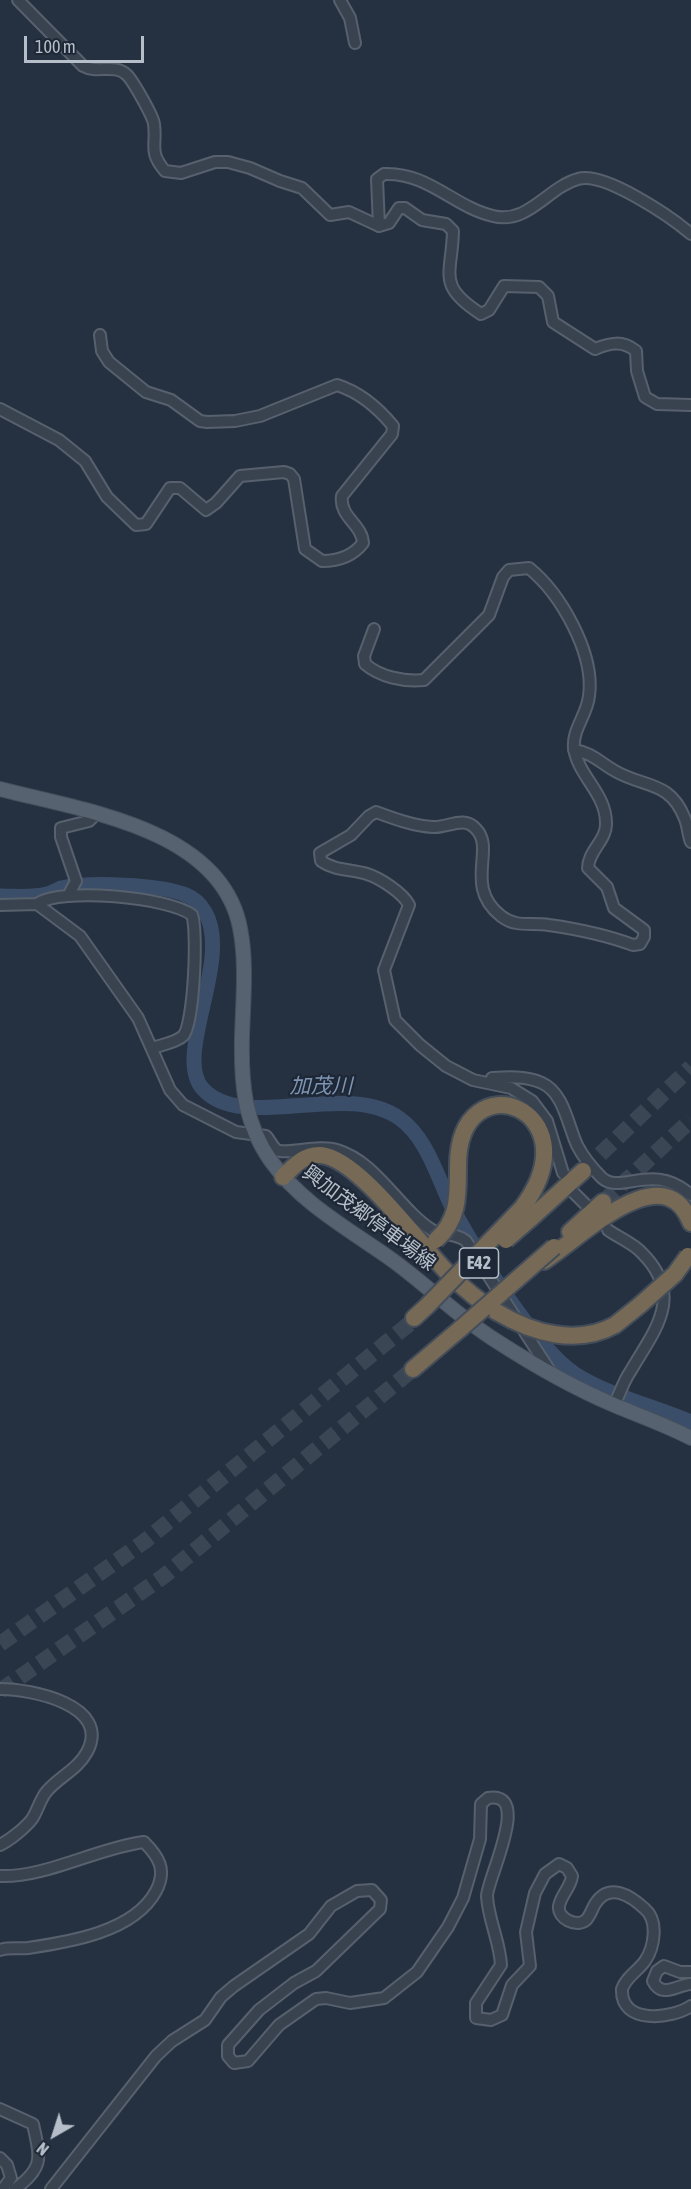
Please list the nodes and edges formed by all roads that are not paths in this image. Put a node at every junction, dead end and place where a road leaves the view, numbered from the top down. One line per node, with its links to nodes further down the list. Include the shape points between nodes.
1 (18, 0): 4 (street, via 83,66 116,69 127,75 154,122 155,159 165,171 181,173 215,162 239,165 302,188 330,215 350,212)
2 (340, 0): 3 (street, via 350,18)
3 (356, 43)
4 (379, 226): 5 (street, via 377,179 384,174 423,181 482,213 509,217 524,213 571,182 588,178 642,200); 7 (street, via 389,223 399,208 422,220 446,224 453,231 447,275 457,293 478,312 489,310 504,286 539,287 548,296 553,322 581,343 595,349 613,342 636,351 645,397 657,404)
5 (691, 234)
6 (100, 335): 8 (street, via 102,351 109,362 146,392 171,400 200,421 260,416 337,385 384,415 393,426 392,434 342,496 341,504 362,533 363,543 345,557 332,561 311,555 305,549 300,527 294,479 284,472 240,476 206,510 180,488 170,488 146,524 136,525 107,497 85,461 59,440)
7 (691, 405)
8 (0, 409)
9 (375, 628): 10 (street, via 364,656 365,664 382,674 424,680 489,615 509,570 529,568 557,597 585,658 589,696 574,736)
10 (574, 750): 13 (street, via 595,755 615,772 657,787 671,797 686,820); 18 (street, via 606,813 607,826 588,859 588,868 607,887 614,908 644,930 640,944 542,923 519,925 502,917 485,901 482,840 469,823 432,827 376,812 351,835 320,853 321,861 330,868 367,874 406,899 408,912 384,970 394,1020 429,1052)
11 (0, 789): 12 (main road, 興加茂郷停車場線)
12 (97, 813): 14 (street, via 89,821 61,828 76,881); 19 (main road, 興加茂郷停車場線, via 138,826 185,852 210,873 229,899 243,946 241,1062 244,1097)
13 (691, 842)
14 (68, 896): 15 (street); 17 (street, via 143,899 169,904 192,915 196,934 194,995 186,1030 182,1037)
15 (37, 904): 16 (street); 17 (street, via 84,941 138,1018)
16 (0, 905)
17 (153, 1048): 19 (street, via 171,1090 183,1105 237,1132)
18 (468, 1078): 21 (street, via 511,1088 538,1106 552,1134); 24 (street, via 519,1078 545,1084 564,1109 580,1151 606,1181 616,1185 656,1178)
19 (253, 1129): 22 (main road, 興加茂郷停車場線); 35 (street, via 282,1152 318,1147 342,1152 363,1165 433,1231 462,1237)
20 (584, 1171): 27 (highway, E42)
21 (563, 1173)
22 (283, 1177): 30 (highway, via 309,1157 333,1158 369,1185); 35 (main road, 興加茂郷停車場線, via 316,1207 480,1330)
23 (574, 1193): 26 (street)
24 (691, 1195)
25 (603, 1202): 31 (highway, E42)
26 (585, 1204)
27 (526, 1214): 30 (highway, bridge, via 545,1155 540,1130 525,1112 511,1106 496,1106 474,1116 461,1137 455,1213 446,1230); 33 (highway, E42, bridge)
28 (691, 1223): 31 (highway, via 684,1209 674,1201 656,1195 641,1197)
29 (608, 1230): 36 (street, via 645,1256 657,1275 662,1294 657,1329)
30 (429, 1243): 32 (highway, bridge, via 462,1286 497,1312 535,1330 568,1336 593,1334 615,1325 669,1281)
31 (555, 1250): 34 (highway, E42, bridge)
32 (690, 1253)
33 (415, 1319)
34 (413, 1369)
35 (550, 1371): 36 (main road, 興加茂郷停車場線)
36 (615, 1403): 37 (main road, 興加茂郷停車場線)
37 (691, 1438)
38 (0, 1689): 39 (street, via 74,1706 85,1715 91,1740 80,1762 47,1790 32,1818)
39 (0, 1845)
40 (0, 1876): 41 (street, via 24,1875 118,1845 144,1842 157,1855 162,1870 153,1897 112,1928 56,1944)
41 (0, 1950)
42 (691, 1972): 43 (street, via 664,1966 653,1981 659,1989 668,1991)
43 (691, 1984)
44 (691, 2006): 49 (street, via 676,2013 649,2016 627,2006 622,1989 649,1954 652,1918 638,1903 615,1892 603,1894 583,1922 568,1920 559,1906 572,1876 559,1864 549,1870 536,1893 526,1932 530,1966 512,1985 502,2015 491,2020 476,2018 476,2003 501,1965 487,1893 502,1852 508,1811 502,1800 488,1798 481,1804 480,1839 463,1898 429,1958 396,1991 362,2002 316,1999 279,2025 248,2061 234,2063 228,2056 228,2045 259,2010 316,1971 380,1909 381,1900 372,1890 357,1891 332,1906 302,1940 234,1986 205,2020 182,2033 156,2056)
45 (0, 2109): 48 (street, via 33,2124 40,2158 35,2170)
46 (0, 2158): 47 (street, via 11,2178)
47 (3, 2189)
48 (15, 2189)
49 (51, 2189)

